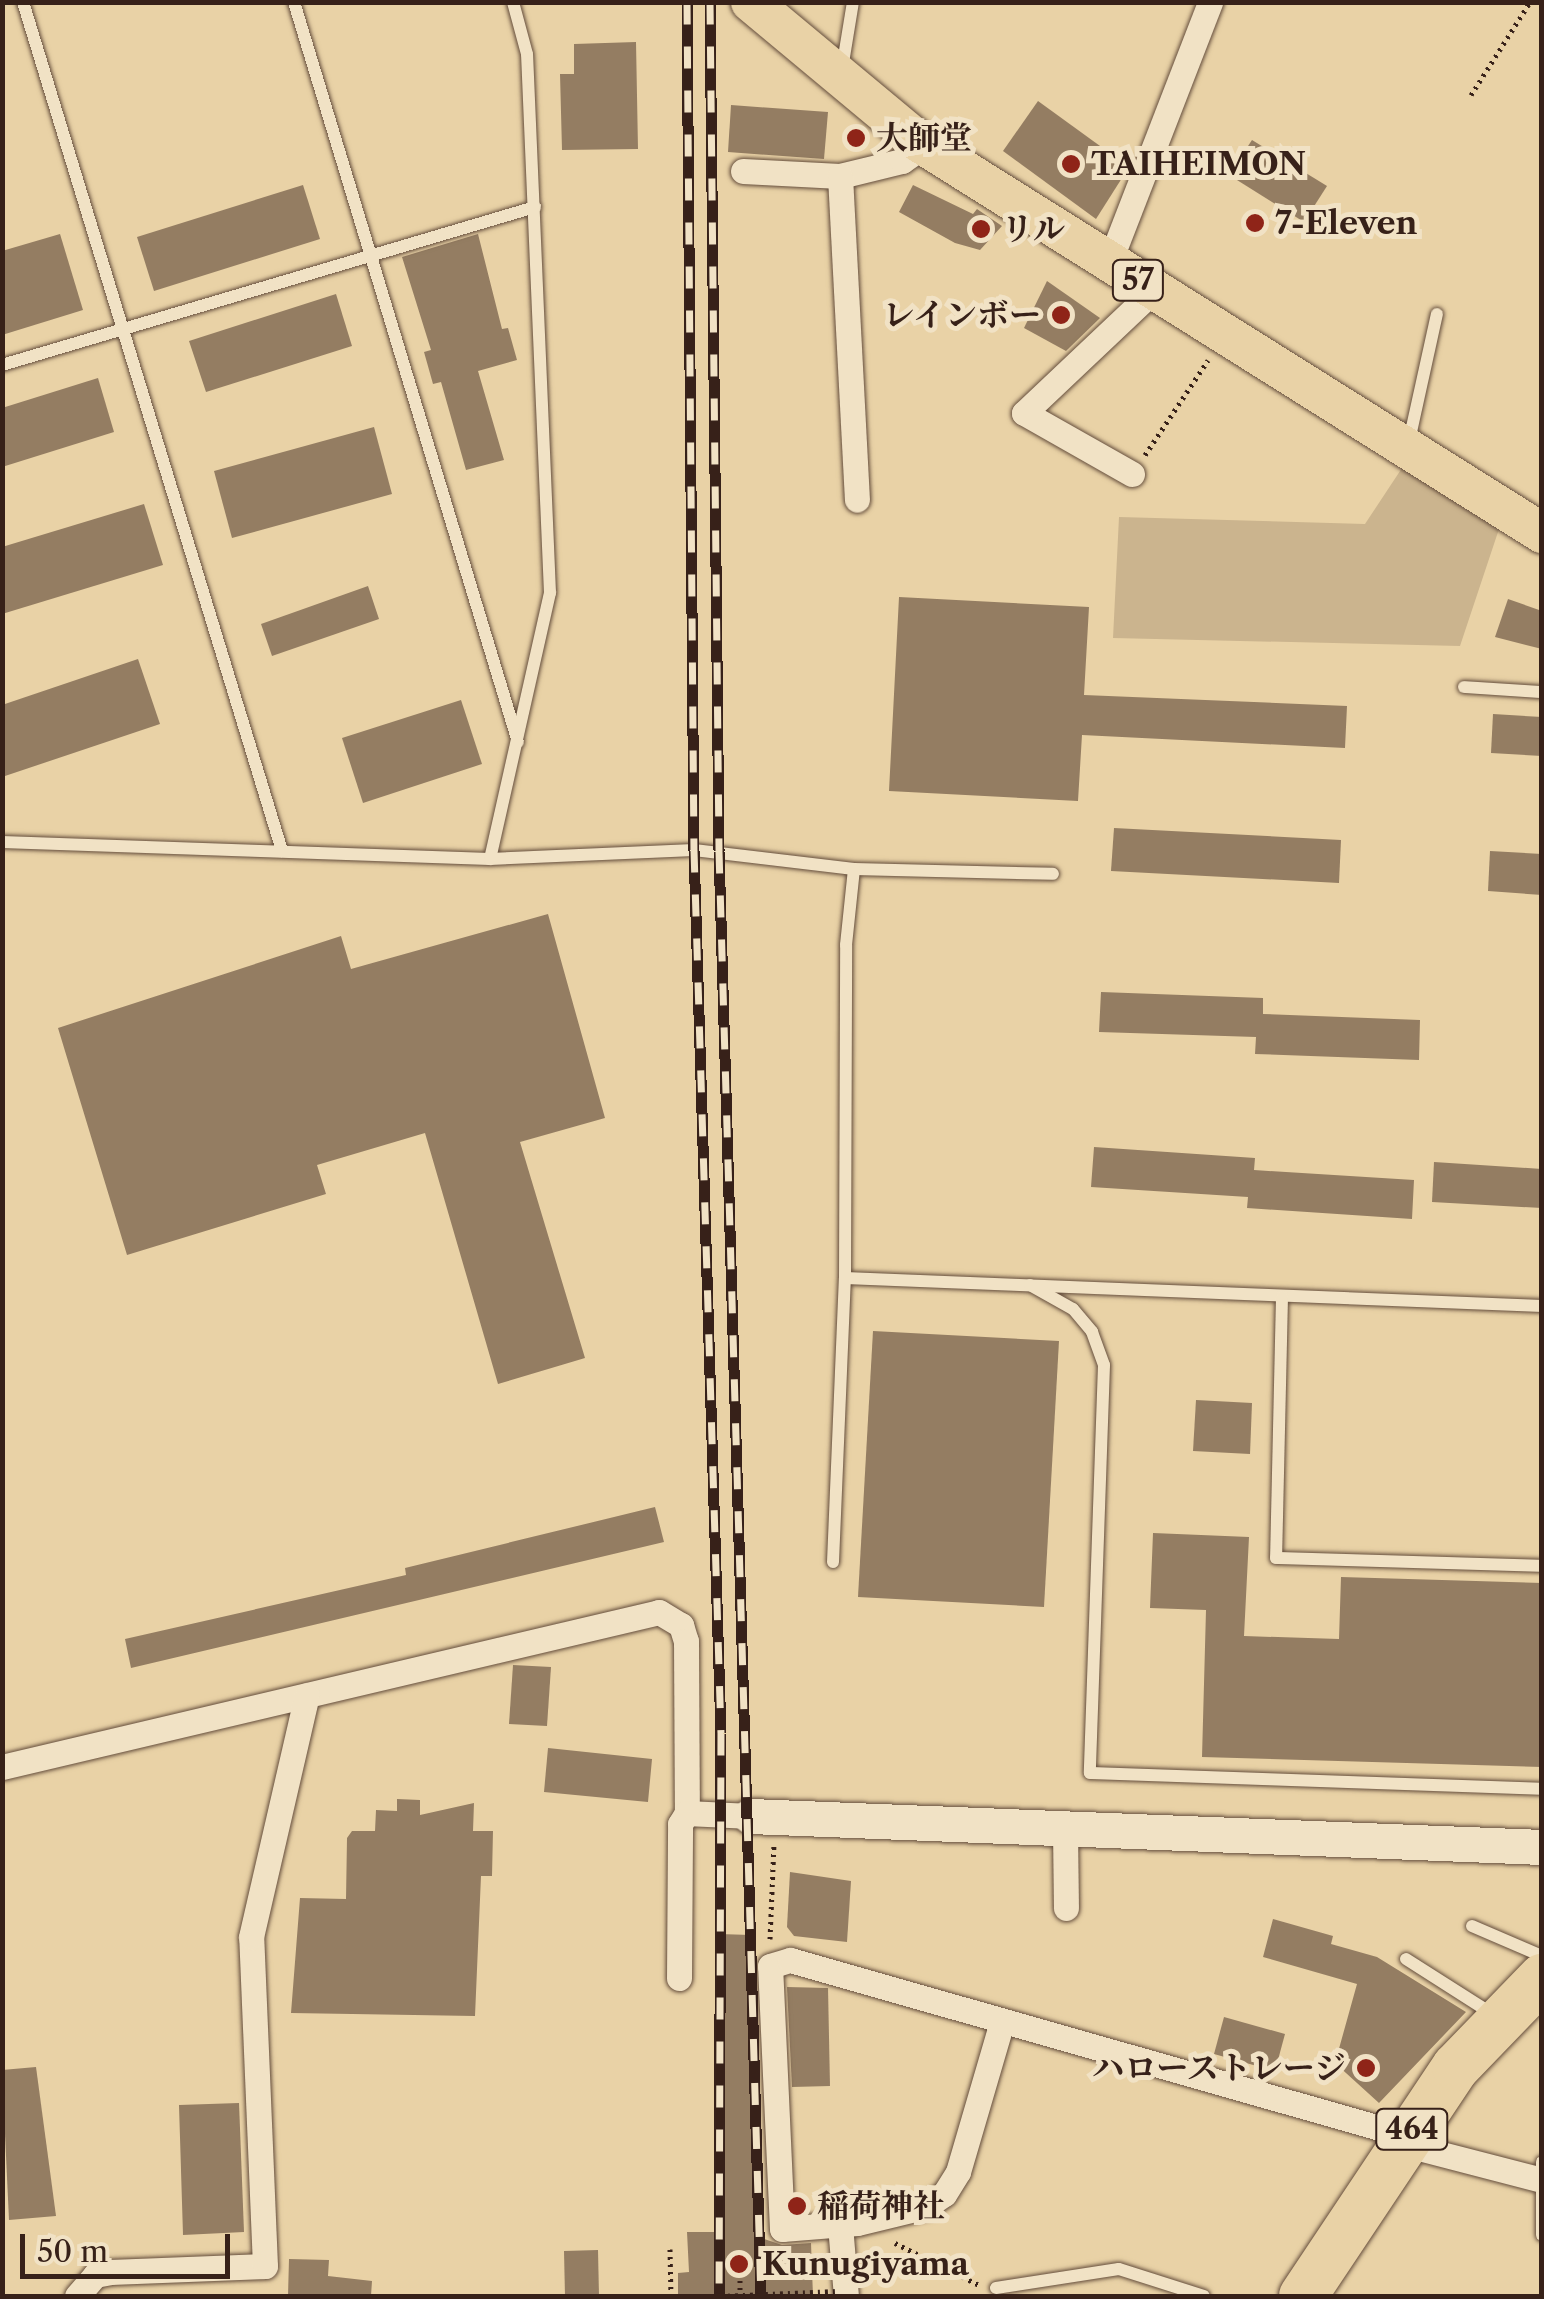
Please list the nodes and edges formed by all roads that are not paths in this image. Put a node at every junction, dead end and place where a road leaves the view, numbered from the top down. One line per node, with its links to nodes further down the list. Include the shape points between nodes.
1 (24, 2): 16 (lane)
2 (294, 2): 12 (lane)
3 (514, 2): 11 (lane, via 528,54)
4 (751, 2): 7 (main road, 57)
5 (853, 2): 7 (lane)
6 (1210, 2): 13 (street)
7 (840, 76): 8 (main road, 57)
8 (924, 145): 10 (street, via 902,161); 13 (main road, 57)
9 (743, 171): 10 (street)
10 (840, 176): 20 (street)
11 (534, 206): 12 (lane); 24 (lane, via 550,593)
12 (372, 256): 16 (lane); 24 (lane)
13 (1109, 262): 14 (main road, 57)
14 (1154, 290): 18 (main road, 57); 19 (street, via 1024,414)
15 (1437, 314): 18 (lane)
16 (125, 330): 17 (lane); 26 (lane)
17 (2, 365)
18 (1406, 448): 21 (main road, 57)
19 (1132, 474)
20 (856, 500)
21 (1542, 533)
22 (1464, 687): 23 (lane)
23 (1542, 692)
24 (519, 745): 27 (lane)
25 (2, 842): 26 (lane)
26 (282, 851): 27 (lane)
27 (490, 859): 28 (lane, via 694,850)
28 (854, 870): 29 (lane); 30 (lane, via 846,945)
29 (1053, 874)
30 (845, 1278): 31 (lane); 34 (lane)
31 (1030, 1285): 32 (lane); 38 (lane, via 1073,1309 1092,1332 1104,1365 1090,1773)
32 (1282, 1297): 33 (lane); 35 (lane, via 1276,1558)
33 (1542, 1306)
34 (833, 1562)
35 (1542, 1566)
36 (307, 1696): 37 (street); 39 (street, via 658,1612 681,1625 686,1641); 57 (street, via 251,1937 266,2266 95,2274)
37 (2, 1767)
38 (1542, 1789)
39 (687, 1813): 40 (street); 47 (street, via 680,1824)
40 (763, 1817): 41 (street)
41 (1065, 1829): 42 (street); 43 (street)
42 (1542, 1847)
43 (1066, 1908)
44 (1472, 1926): 45 (lane)
45 (1542, 1956)
46 (1406, 1960): 49 (lane)
47 (679, 1978)
48 (1542, 1978): 49 (highway, 464)
49 (1500, 2019): 51 (highway, 464)
50 (1001, 2025): 51 (street); 53 (street, via 958,2172 944,2194 927,2206); 53 (street, via 770,1958 782,2229)
51 (1405, 2140): 52 (street); 59 (highway, 464)
52 (1540, 2173): 54 (lane)
53 (849, 2224): 56 (street)
54 (1542, 2235)
55 (996, 2288): 58 (lane, via 1120,2269)
56 (842, 2294)
57 (78, 2296)
58 (1204, 2296)
59 (1303, 2296)

